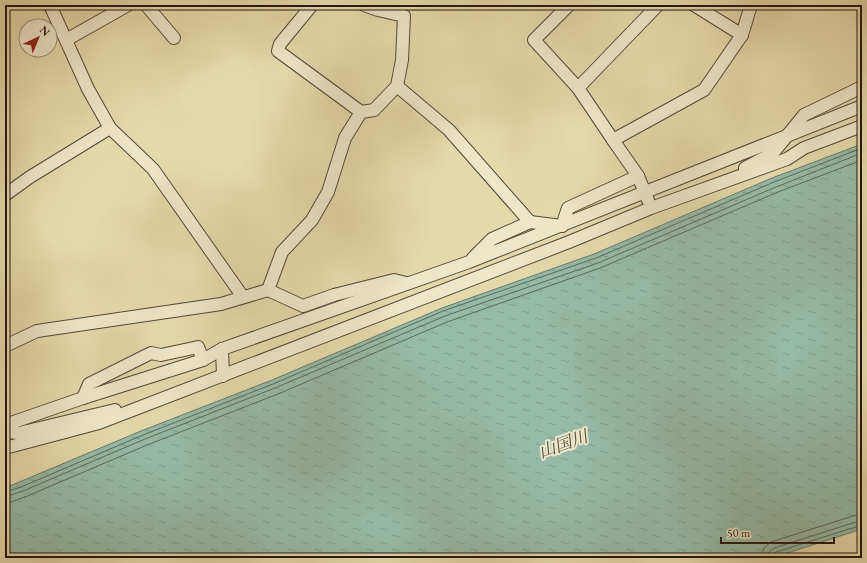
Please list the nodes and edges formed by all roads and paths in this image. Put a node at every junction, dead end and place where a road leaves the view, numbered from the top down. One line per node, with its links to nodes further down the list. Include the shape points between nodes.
1 (50, 5): 13 (street)
2 (128, 5): 13 (street)
3 (146, 5): 12 (street)
4 (312, 5): 18 (street, via 280,44 278,51)
5 (364, 5): 10 (street, via 378,10)
6 (569, 5): 16 (street, via 534,40)
7 (658, 5): 16 (street)
8 (694, 5): 11 (street)
9 (751, 5): 11 (street)
10 (406, 10): 14 (street)
11 (742, 36): 22 (street, via 704,90)
12 (174, 38)
13 (66, 40): 20 (street, via 88,89)
14 (397, 86): 18 (street, via 374,110); 28 (street, via 449,130)
15 (862, 87): 21 (street, via 804,115)
16 (578, 88): 22 (street)
17 (862, 106): 21 (street)
18 (361, 112): 33 (street, via 345,138 328,192 312,220 282,252)
19 (862, 126): 24 (street, via 804,148 787,159)
20 (110, 128): 26 (street); 34 (street, via 153,169)
21 (789, 135): 24 (street, via 773,153); 25 (street)
22 (613, 140): 23 (street)
23 (638, 176): 25 (street); 29 (street, via 568,208)
24 (701, 191): 27 (street)
25 (646, 193): 27 (street); 29 (street)
26 (5, 195)
27 (651, 208): 30 (street)
28 (530, 222): 29 (street); 31 (street, via 492,239)
29 (562, 226): 30 (street); 31 (street)
30 (569, 242): 40 (street)
31 (469, 262): 32 (street)
32 (409, 284): 35 (street, via 394,280 334,295); 36 (street)
33 (268, 290): 34 (street); 35 (street)
34 (243, 297): 37 (street, via 221,304 37,331)
35 (303, 306): 36 (street)
36 (307, 318): 38 (street)
37 (5, 346)
38 (222, 349): 39 (street); 40 (street)
39 (203, 360): 41 (street); 41 (street, via 198,348 161,355 151,354 89,384)
40 (223, 376): 42 (street)
41 (84, 398): 43 (street)
42 (142, 407): 44 (street, via 109,411 19,433); 45 (street, via 99,423)
43 (5, 425)
44 (5, 432)
45 (5, 448)

